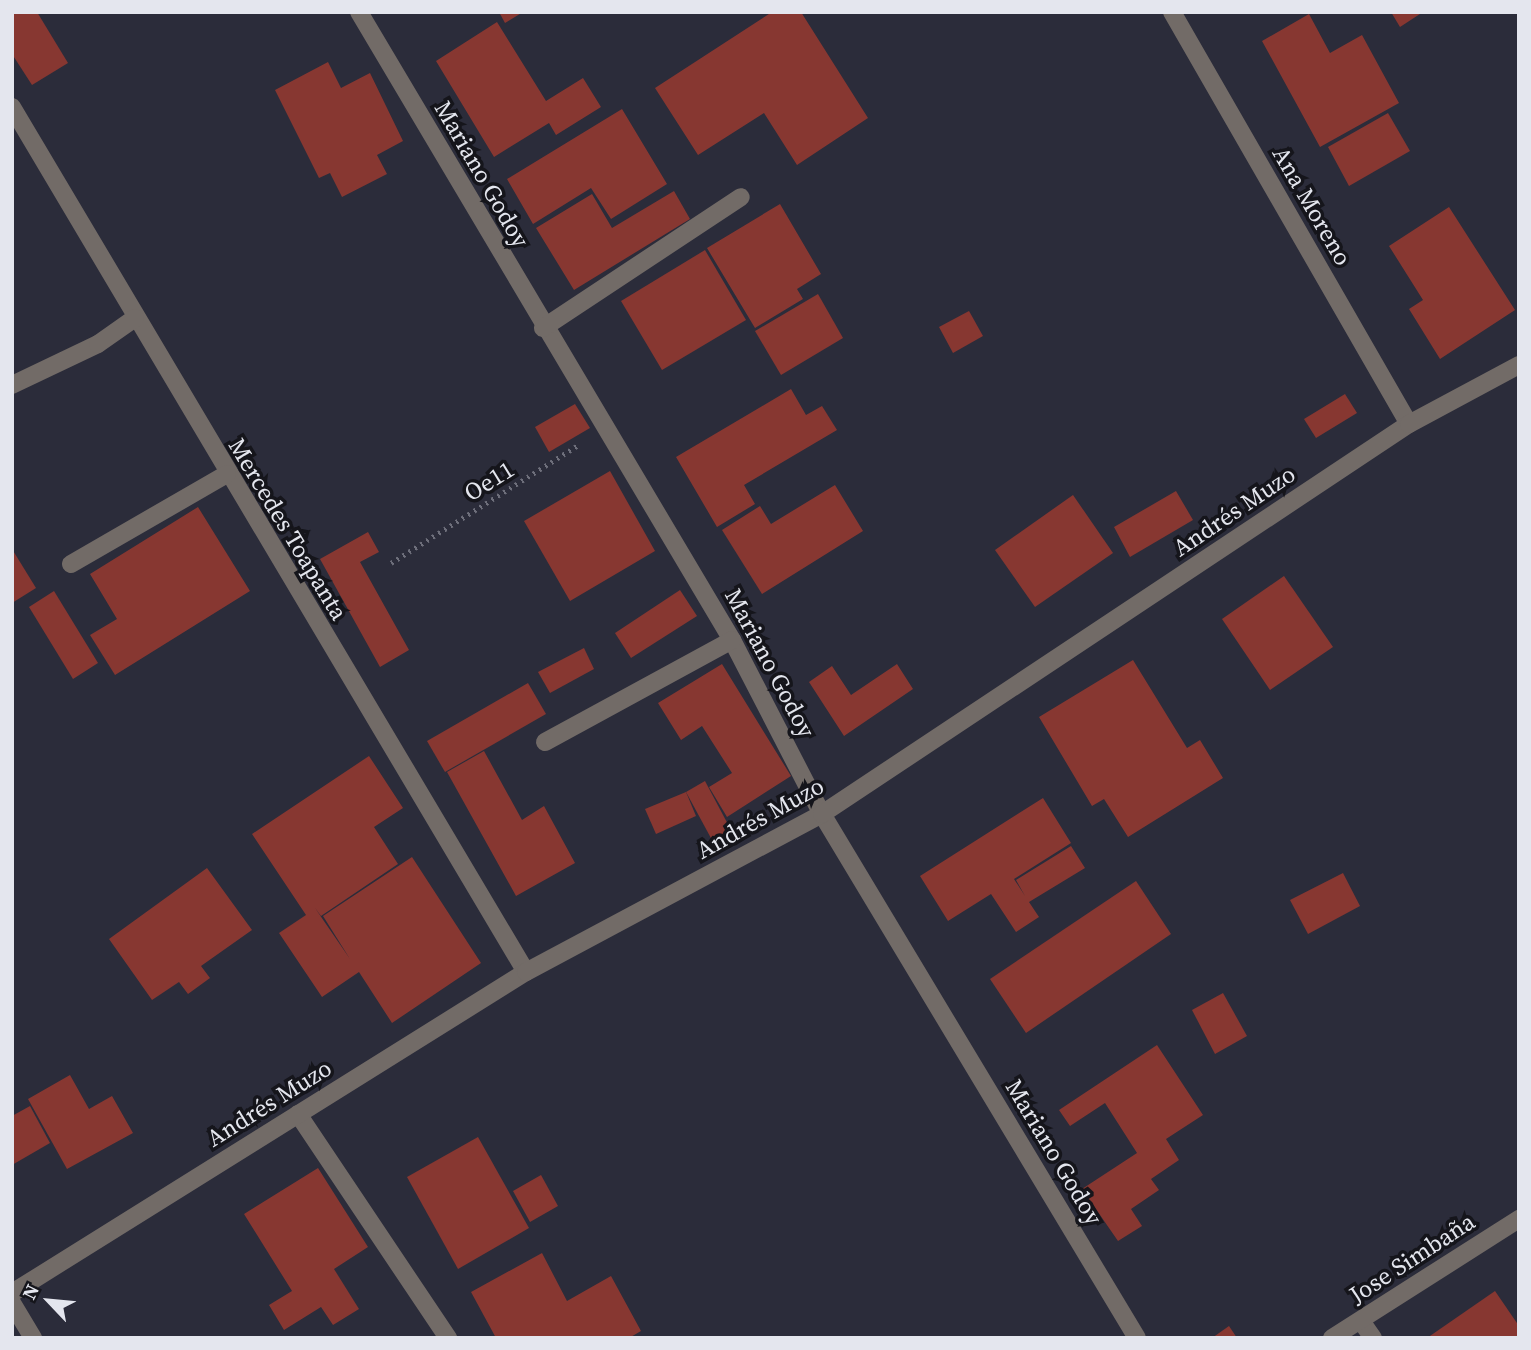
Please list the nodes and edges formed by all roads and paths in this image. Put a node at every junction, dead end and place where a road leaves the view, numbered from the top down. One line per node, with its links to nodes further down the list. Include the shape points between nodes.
1 (359, 12): 6 (street, Mariano Godoy)
2 (1172, 12): 9 (street, Ana Moreno)
3 (12, 107): 5 (street, Mercedes Toapanta)
4 (741, 197): 6 (street)
5 (135, 318): 8 (street, via 98,344); 11 (street, Mercedes Toapanta)
6 (544, 328): 10 (street, Mariano Godoy)
7 (1519, 365): 9 (street, Andrés Muzo)
8 (12, 384)
9 (1409, 424): 16 (street, Andrés Muzo)
10 (604, 428): 12 (path, Oe11); 14 (street, Mariano Godoy)
11 (227, 474): 13 (street); 17 (street, Mercedes Toapanta)
12 (391, 563)
13 (71, 564)
14 (732, 640): 15 (street); 16 (street, Mariano Godoy)
15 (545, 742)
16 (822, 814): 17 (street, Andrés Muzo); 25 (street, Mariano Godoy)
17 (526, 972): 18 (street, Andrés Muzo)
18 (298, 1114): 20 (street, Andrés Muzo); 24 (street)
19 (1519, 1219): 22 (street, Jose Simbaña)
20 (12, 1293)
21 (12, 1303): 23 (street)
22 (1361, 1321): 26 (street, Jose Simbaña); 27 (street)
23 (33, 1338)
24 (448, 1338)
25 (1137, 1338)
26 (1332, 1338)
27 (1373, 1338)

